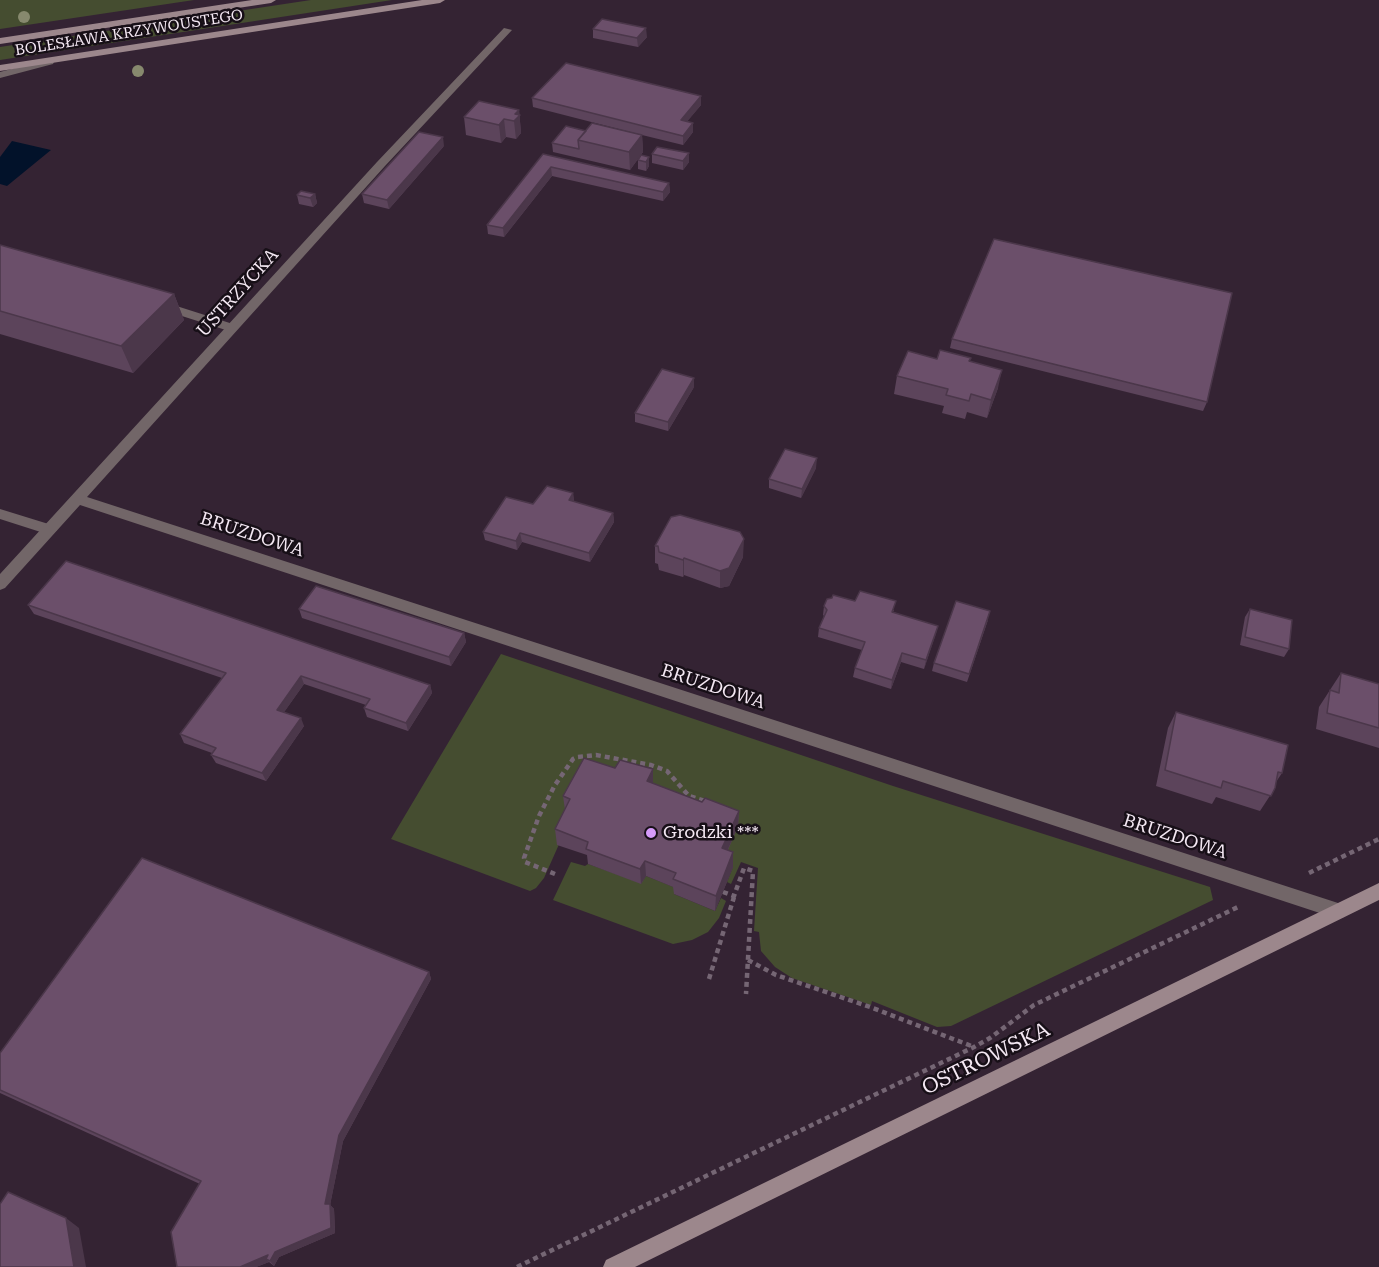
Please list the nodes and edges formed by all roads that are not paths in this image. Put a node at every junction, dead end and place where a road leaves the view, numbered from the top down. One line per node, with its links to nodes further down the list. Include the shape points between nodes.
1 (271, 0): 4 (main road, BOLESŁAWA KRZYWOUSTEGO)
2 (440, 0): 5 (main road, BOLESŁAWA KRZYWOUSTEGO)
3 (507, 30): 9 (street, USTRZYCKA)
4 (0, 41)
5 (70, 57): 6 (main road, BOLESŁAWA KRZYWOUSTEGO); 7 (street)
6 (0, 68)
7 (0, 75)
8 (155, 303): 9 (street)
9 (232, 328): 10 (street, USTRZYCKA)
10 (77, 499): 12 (street, USTRZYCKA); 15 (street, BRUZDOWA)
11 (0, 514): 12 (street)
12 (50, 530): 13 (street, USTRZYCKA)
13 (0, 584)
14 (1379, 891): 15 (main road, OSTROWSKA)
15 (1338, 911): 16 (main road, OSTROWSKA)
16 (613, 1267)

